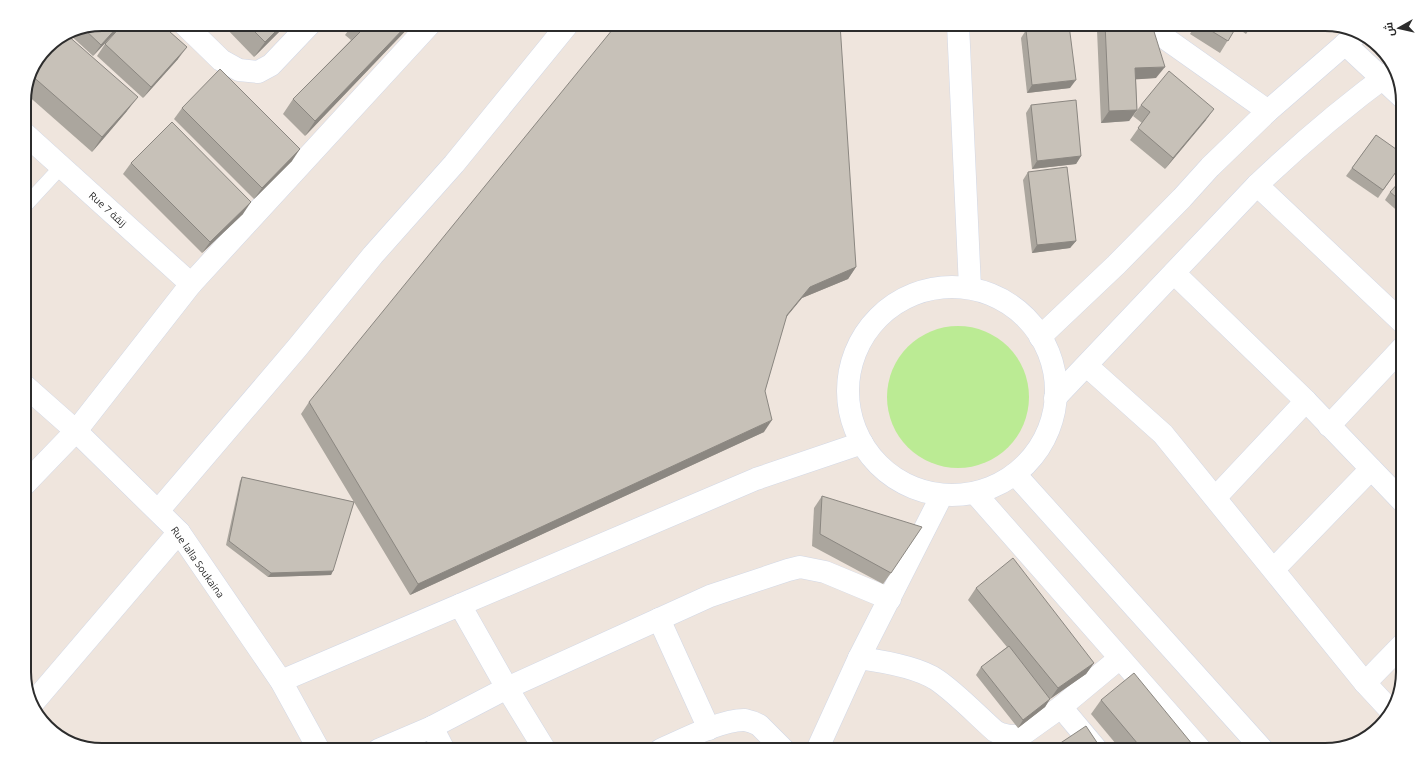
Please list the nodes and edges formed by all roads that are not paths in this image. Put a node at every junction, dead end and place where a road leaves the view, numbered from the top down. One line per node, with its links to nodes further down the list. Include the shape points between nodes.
1 (191, 31): 2 (street, via 221,60 239,70 258,72 271,66)
2 (304, 31)
3 (424, 31): 15 (street)
4 (562, 31): 34 (street, via 454,164 373,255)
5 (958, 31): 16 (street)
6 (1155, 31): 9 (street)
7 (1352, 38): 8 (street); 9 (street)
8 (1388, 74): 12 (street, via 1290,153)
9 (1268, 110): 18 (street, via 1116,265)
10 (31, 139): 11 (street, Rue 7 زنقة)
11 (61, 167): 13 (lane); 15 (street, Rue 7 زنقة)
12 (1257, 185): 14 (street); 17 (street)
13 (31, 199)
14 (1174, 273): 20 (street); 23 (street)
15 (191, 284): 25 (street)
16 (970, 288): 18 (street, via 1010,305 1022,314); 26 (street, via 936,288 909,296 890,307 867,331 852,361 848,395 850,411)
17 (1396, 316)
18 (1040, 337): 22 (street, via 1048,351 1052,366)
19 (1396, 354): 24 (street)
20 (1087, 366): 22 (street); 33 (street, via 1163,434)
21 (31, 391): 25 (street, Rue lalla Soukaina)
22 (1055, 398): 28 (street, via 1048,431 1030,459)
23 (1306, 401): 24 (street); 33 (street)
24 (1329, 426): 27 (street)
25 (76, 431): 29 (street); 34 (street, Rue lalla Soukaina)
26 (862, 443): 31 (street, via 882,468 896,478 926,492); 38 (street, via 756,479)
27 (1372, 469): 32 (street); 36 (street)
28 (1014, 474): 30 (street, via 991,488); 60 (street)
29 (31, 478)
30 (975, 493): 31 (street); 42 (street)
31 (942, 495): 37 (street)
32 (1396, 495)
33 (1216, 497): 36 (street)
34 (158, 511): 35 (street, Rue lalla Soukaina)
35 (179, 532): 43 (street, Rue lalla Soukaina); 46 (street)
36 (1274, 569): 44 (street)
37 (890, 599): 39 (street, via 825,572 800,567 710,596); 41 (street)
38 (460, 605): 43 (street); 45 (street)
39 (658, 619): 45 (street); 50 (street)
40 (1396, 651): 44 (street)
41 (859, 658): 48 (street, via 899,666 936,679 995,730 1006,736 1018,736 1026,732); 57 (street)
42 (1120, 658): 48 (street); 59 (street)
43 (280, 681): 51 (street, Rue lalla Soukaina)
44 (1365, 682): 47 (street)
45 (507, 688): 49 (street); 54 (street)
46 (36, 699)
47 (1387, 706)
48 (1061, 707): 58 (street)
49 (432, 727): 52 (street); 53 (street)
50 (709, 729): 55 (street); 56 (street, via 737,721 749,721 766,730)
51 (315, 743)
52 (394, 743)
53 (440, 743)
54 (541, 743)
55 (676, 743)
56 (778, 743)
57 (820, 743)
58 (1091, 743)
59 (1195, 743)
60 (1257, 743)

